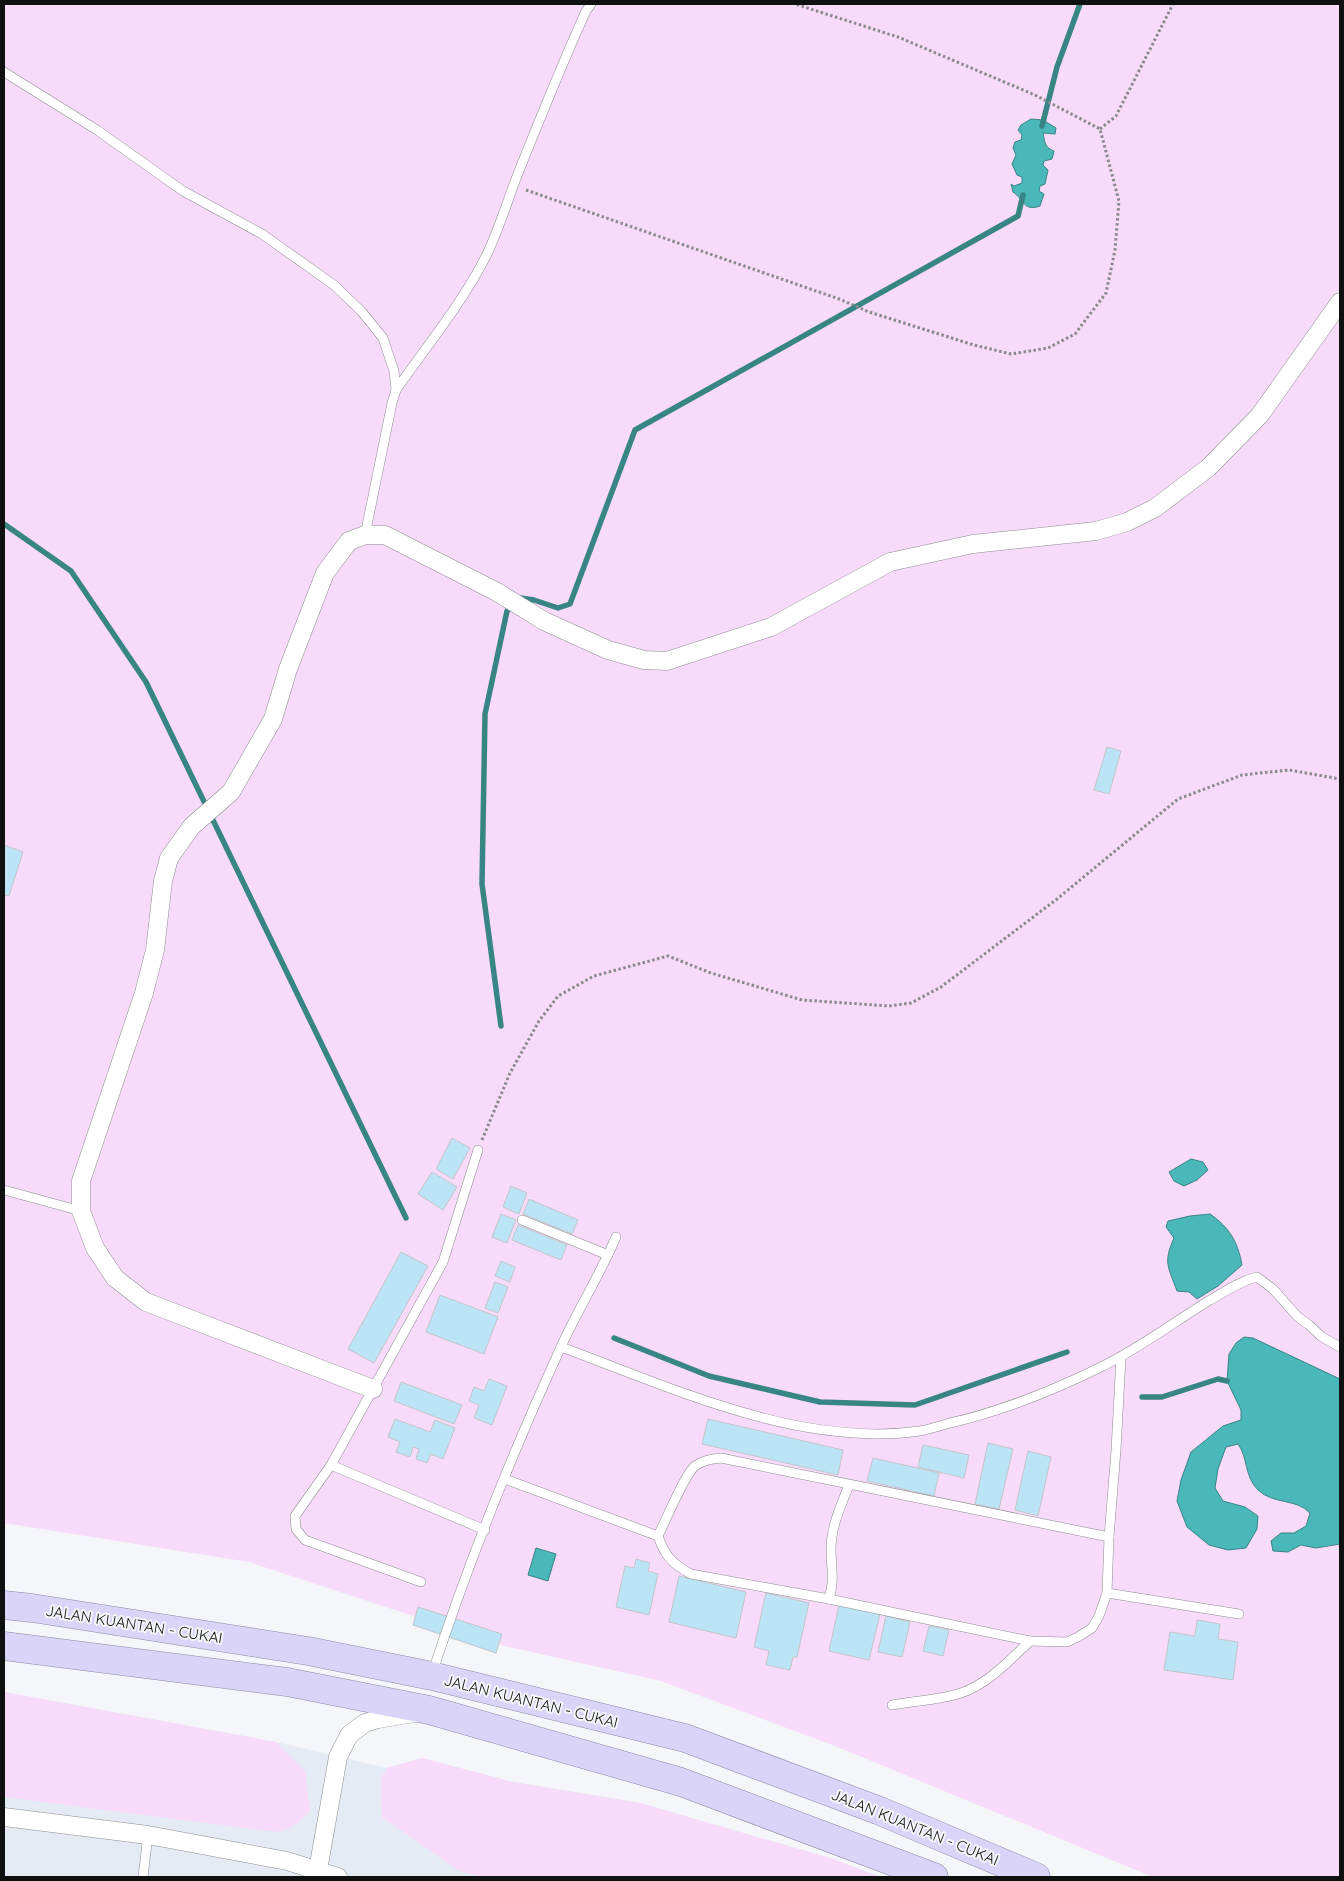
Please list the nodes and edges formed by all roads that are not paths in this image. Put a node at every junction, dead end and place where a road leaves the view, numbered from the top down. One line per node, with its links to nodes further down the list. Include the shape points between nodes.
1 (591, 4): 4 (lane, via 558,74 486,255 469,286)
2 (4, 72): 4 (lane, via 97,130 183,191 262,234 334,285 383,338 394,371)
3 (1340, 302): 5 (street, via 1260,415 1208,468 1155,508 1127,522 1096,531 973,544 890,562 770,627 668,661 644,660 608,650 544,621 497,592 385,535)
4 (396, 390): 5 (lane)
5 (365, 535): 8 (street, via 349,541 325,573 288,669 273,719 231,792 192,826 169,858 162,881 155,950 144,993 81,1180)
6 (478, 1150): 15 (lane, via 443,1262)
7 (4, 1190): 8 (lane)
8 (81, 1211): 15 (street, via 95,1248 115,1278 146,1302)
9 (522, 1220): 11 (lane)
10 (616, 1236): 11 (lane)
11 (608, 1255): 13 (lane)
12 (1340, 1347): 14 (lane, via 1298,1318 1273,1289 1257,1277 1244,1280 1206,1302)
13 (560, 1348): 14 (lane, via 722,1406 793,1424 862,1434 922,1430 981,1416 1068,1383); 17 (lane)
14 (1120, 1358): 21 (lane)
15 (373, 1389): 16 (lane)
16 (330, 1465): 19 (lane); 22 (lane, via 295,1516 296,1529 305,1540)
17 (505, 1479): 19 (lane); 20 (lane)
18 (849, 1485): 20 (lane, via 721,1458 709,1459 695,1466 687,1476); 21 (lane); 24 (lane, via 833,1532 834,1582)
19 (485, 1530): 29 (lane)
20 (658, 1536): 24 (lane, via 663,1550 676,1566 691,1574)
21 (1109, 1537): 23 (lane)
22 (421, 1582)
23 (1107, 1593): 26 (lane); 27 (lane, via 1092,1628 1078,1637 1067,1642)
24 (829, 1599): 27 (lane)
25 (4, 1605): 29 (highway, JALAN KUANTAN - CUKAI, via 308,1651)
26 (1239, 1614)
27 (1030, 1641): 30 (lane, via 1004,1665 962,1693)
28 (4, 1646): 31 (highway, via 287,1682)
29 (432, 1676): 38 (highway, JALAN KUANTAN - CUKAI, via 684,1738 880,1811)
30 (892, 1705)
31 (429, 1710): 34 (street, via 365,1723 349,1735 338,1757); 37 (highway, via 681,1782)
32 (4, 1816): 33 (street)
33 (148, 1835): 34 (street, via 288,1861); 35 (lane)
34 (318, 1870): 36 (street)
35 (142, 1877)
36 (338, 1877)
37 (934, 1877)
38 (1036, 1877)

